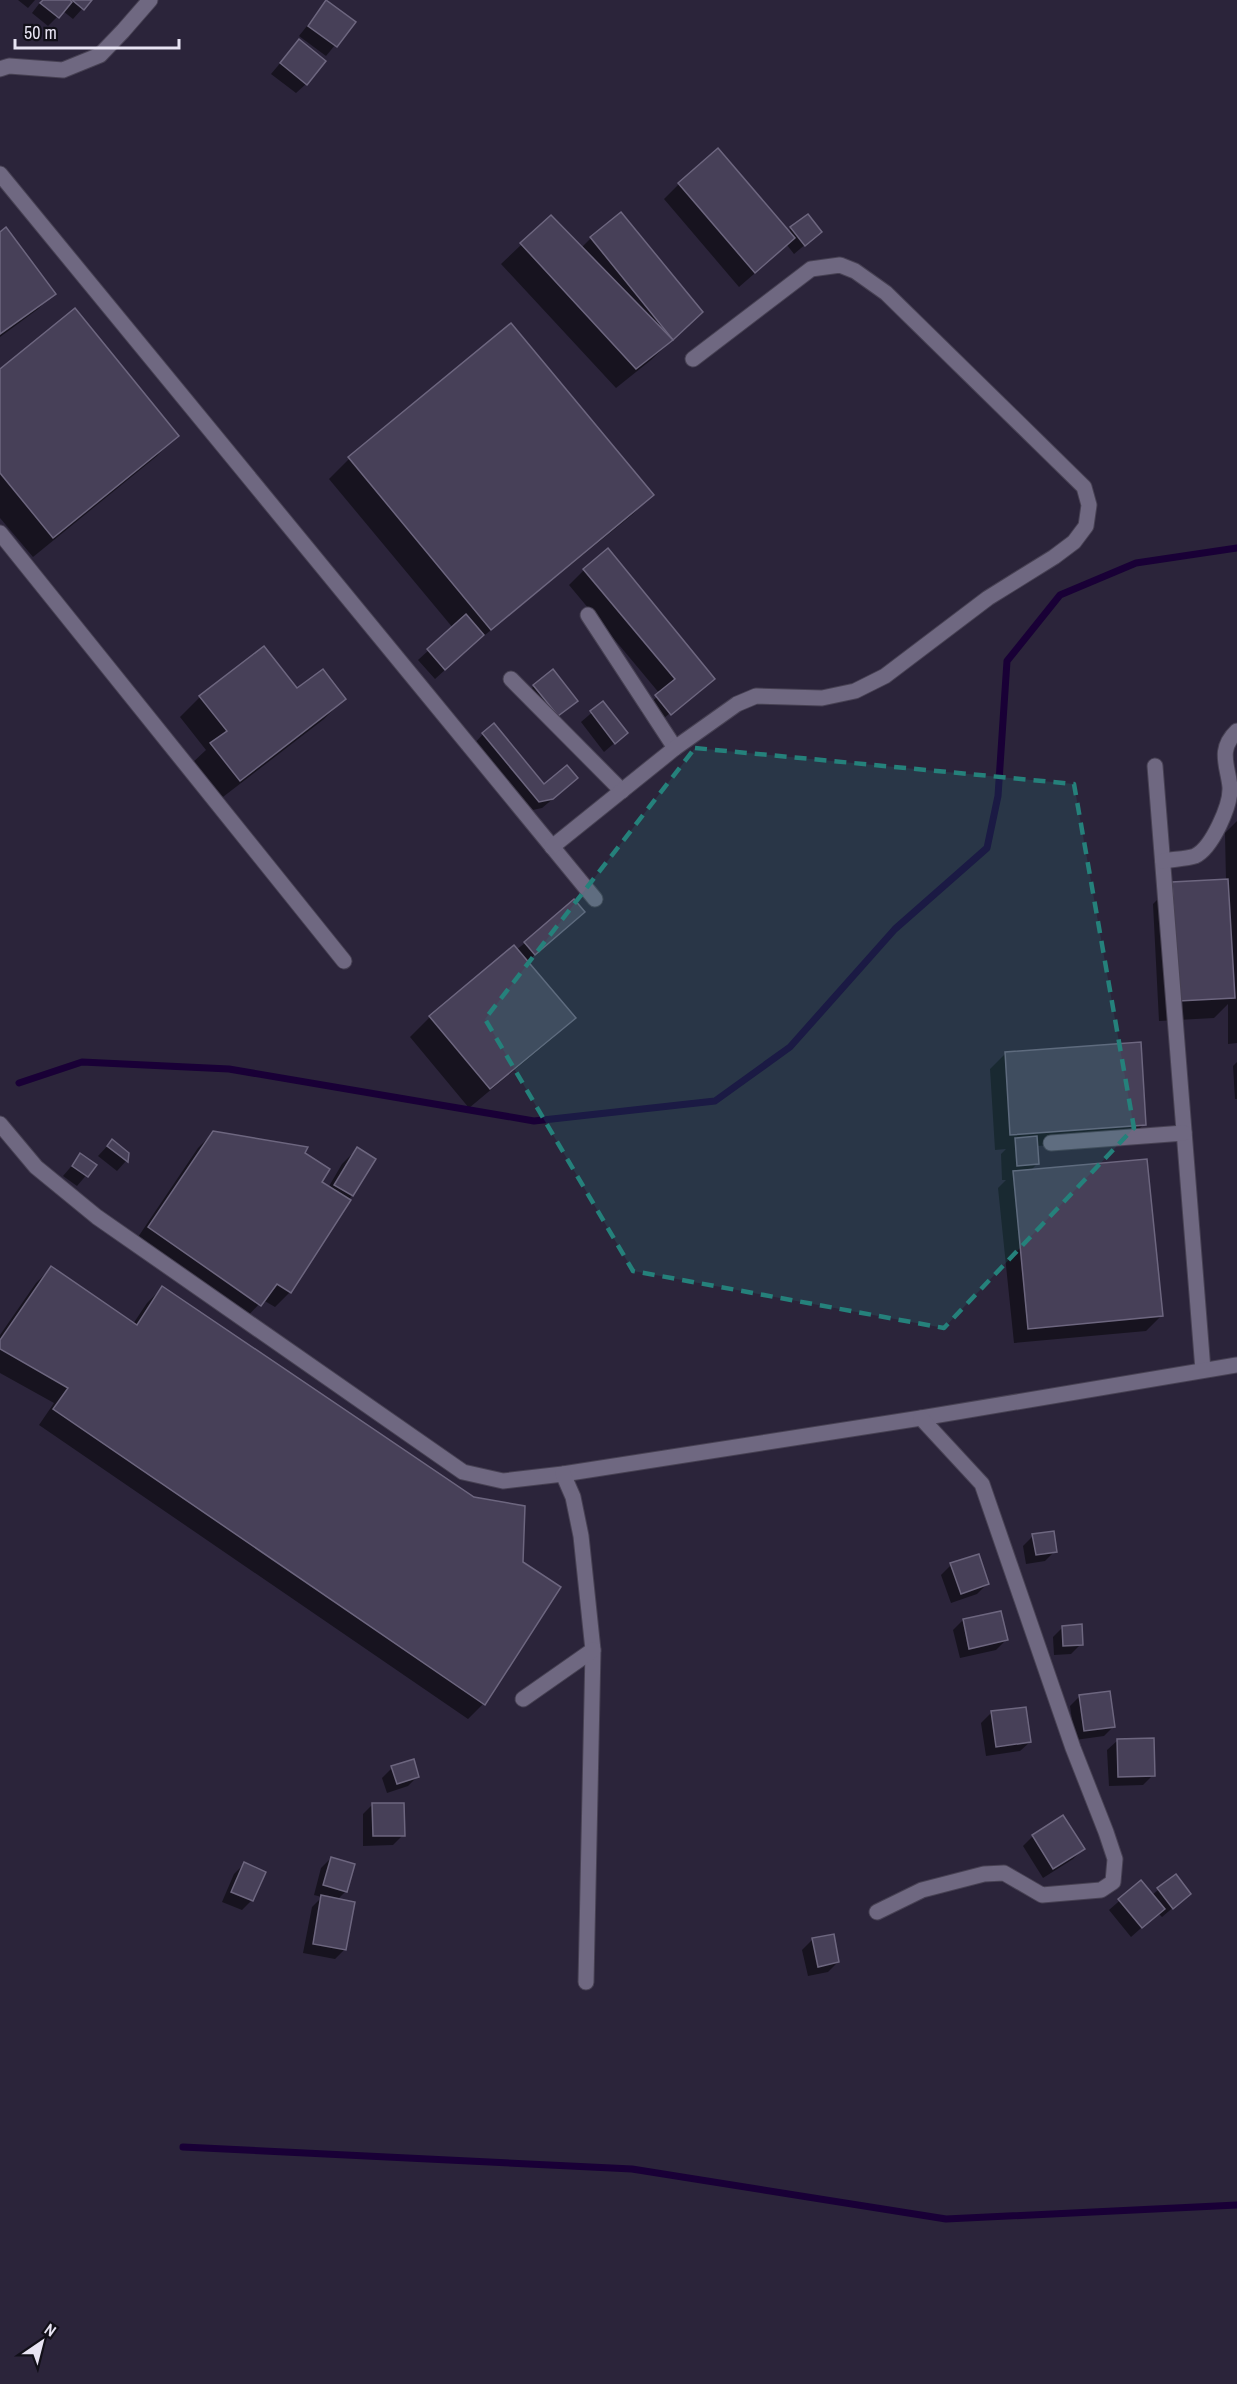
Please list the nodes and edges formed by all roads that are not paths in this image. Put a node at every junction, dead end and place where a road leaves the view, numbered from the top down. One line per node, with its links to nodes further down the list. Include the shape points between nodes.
1 (150, 0): 2 (street, via 100,55 63,70 9,66)
2 (0, 69)
3 (0, 174): 12 (street)
4 (693, 359): 9 (street, via 811,269 840,265 886,293 1084,487 1089,505 1086,526 1074,542 988,598 885,676 855,691 822,698 756,696 736,704)
5 (0, 533): 15 (street)
6 (588, 615): 9 (street)
7 (511, 679): 11 (street)
8 (1237, 731): 13 (street, via 1224,758 1230,789 1213,838 1196,855)
9 (675, 747): 11 (street)
10 (1155, 766): 13 (street)
11 (622, 791): 12 (street)
12 (552, 847): 14 (street)
13 (1163, 861): 17 (street)
14 (595, 899)
15 (344, 961)
16 (3, 1127): 22 (street, via 36,1167 97,1217 463,1472 503,1481)
17 (1184, 1133): 18 (street); 20 (street)
18 (1051, 1143)
19 (1237, 1365): 20 (street)
20 (1203, 1370): 21 (street)
21 (921, 1418): 22 (street); 25 (street, via 982,1484 1115,1859 1113,1882 1101,1890 1042,1894 1004,1873 984,1874 922,1890)
22 (564, 1474): 23 (street, via 581,1536)
23 (593, 1650): 24 (street); 26 (street)
24 (523, 1699)
25 (877, 1912)
26 (586, 1982)

